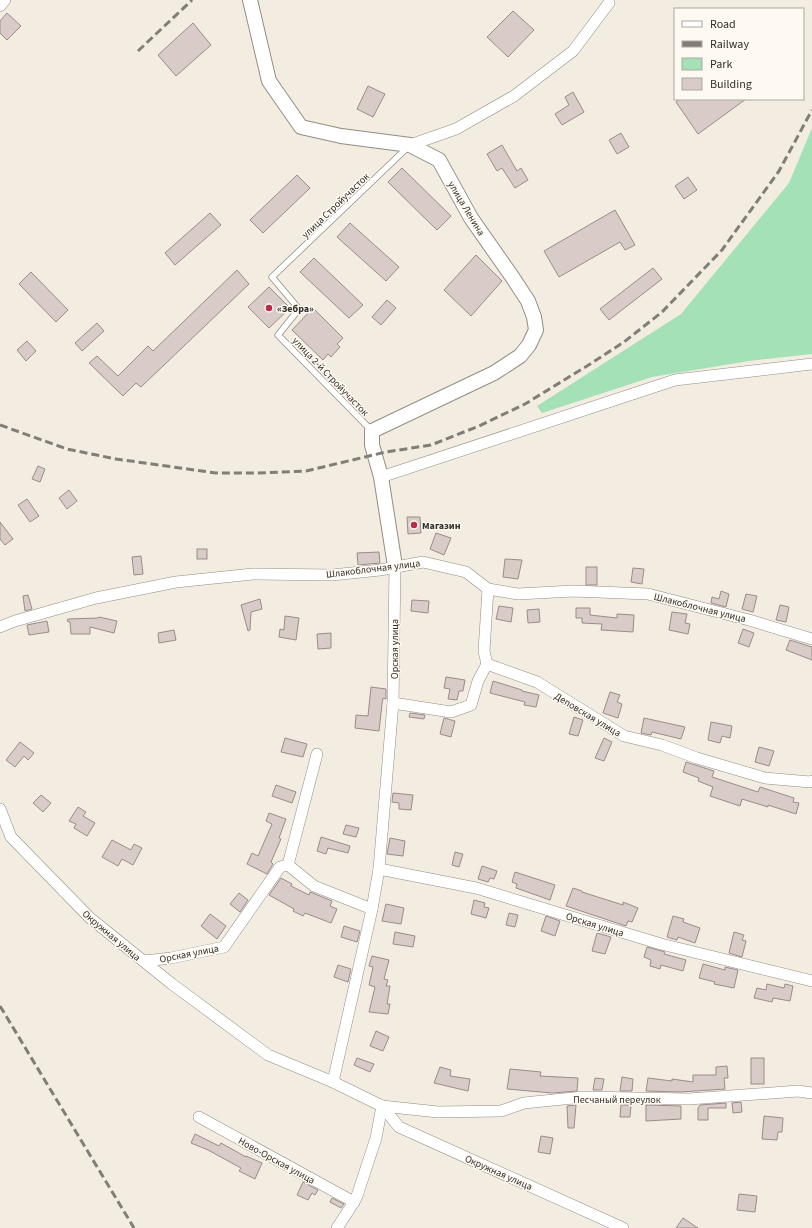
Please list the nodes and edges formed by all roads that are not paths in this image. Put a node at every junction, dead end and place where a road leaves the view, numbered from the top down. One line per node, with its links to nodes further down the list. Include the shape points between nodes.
1 (5, 0): 4 (street)
2 (250, 0): 5 (street, улица Ленина, via 269,81 301,127 341,136)
3 (609, 3): 5 (street, via 573,51 514,96 456,129)
4 (0, 6)
5 (410, 145): 6 (lane, улица Стройучасток); 8 (street, улица Ленина, via 439,160 471,218 528,301 536,330 520,356 494,373)
6 (272, 277): 8 (lane, улица 2-й Стройучасток, via 299,309 278,335)
7 (812, 364): 9 (street, via 675,380)
8 (372, 431): 9 (street, Орская улица, via 372,445)
9 (381, 477): 10 (street, Орская улица)
10 (395, 566): 11 (street, Шлакоблочная улица, via 423,562 466,572); 12 (street, Шлакоблочная улица, via 332,575 253,574 176,582 96,598); 15 (street, Орская улица)
11 (488, 589): 13 (street, Шлакоблочная улица, via 518,594 573,591 648,594); 14 (street, via 484,650)
12 (0, 627)
13 (812, 639)
14 (487, 664): 15 (street, via 478,681 471,705 451,712); 17 (street, Деповская улица, via 537,682 624,736 662,745 765,778)
15 (393, 703): 20 (street, Орская улица)
16 (317, 754): 19 (street)
17 (812, 781)
18 (0, 809): 22 (street, Окружная улица, via 11,837 90,918)
19 (288, 865): 21 (street, via 314,886); 22 (street, Орская улица, via 280,867 224,947)
20 (378, 869): 21 (street, Орская улица); 23 (street, Орская улица, via 476,888 662,944)
21 (372, 909): 24 (street, Орская улица)
22 (144, 961): 24 (street, Окружная улица, via 268,1055)
23 (812, 981)
24 (333, 1082): 26 (street, Песчаный переулок)
25 (812, 1092): 26 (street, Песчаный переулок, via 689,1099 583,1097 524,1103 501,1111 438,1112)
26 (382, 1106): 28 (street, via 376,1138); 30 (street, Окружная улица, via 399,1127)
27 (199, 1117): 28 (street, Ново-Орская улица)
28 (354, 1202): 29 (street)
29 (337, 1228)
30 (623, 1228)

